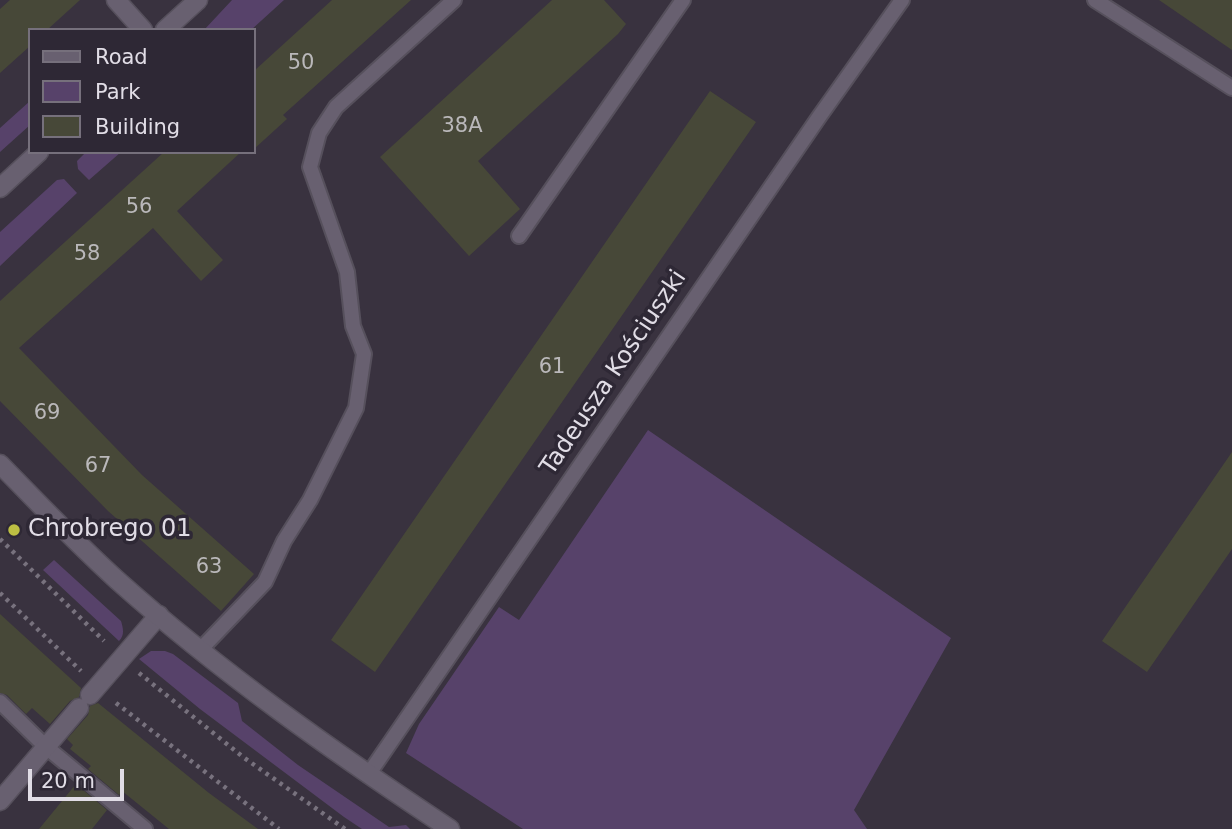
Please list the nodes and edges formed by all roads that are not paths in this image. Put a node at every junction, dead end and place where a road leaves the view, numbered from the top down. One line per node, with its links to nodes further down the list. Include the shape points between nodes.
1 (116, 0): 7 (street)
2 (198, 0): 8 (street)
3 (454, 0): 15 (lane, via 336,107 319,133 310,167 347,272 353,326 364,354 356,408 265,582)
4 (683, 0): 12 (lane)
5 (902, 0): 18 (lane, Tadeusza Kościuszki)
6 (1094, 0): 9 (lane)
7 (141, 28)
8 (167, 28)
9 (1232, 88)
10 (37, 154): 11 (street)
11 (0, 188)
12 (519, 236)
13 (0, 464): 14 (street)
14 (159, 615): 15 (street); 17 (street)
15 (201, 649): 18 (street)
16 (0, 702): 17 (lane)
17 (45, 746): 19 (street); 20 (lane)
18 (368, 775): 21 (street)
19 (0, 801)
20 (145, 829)
21 (449, 829)

